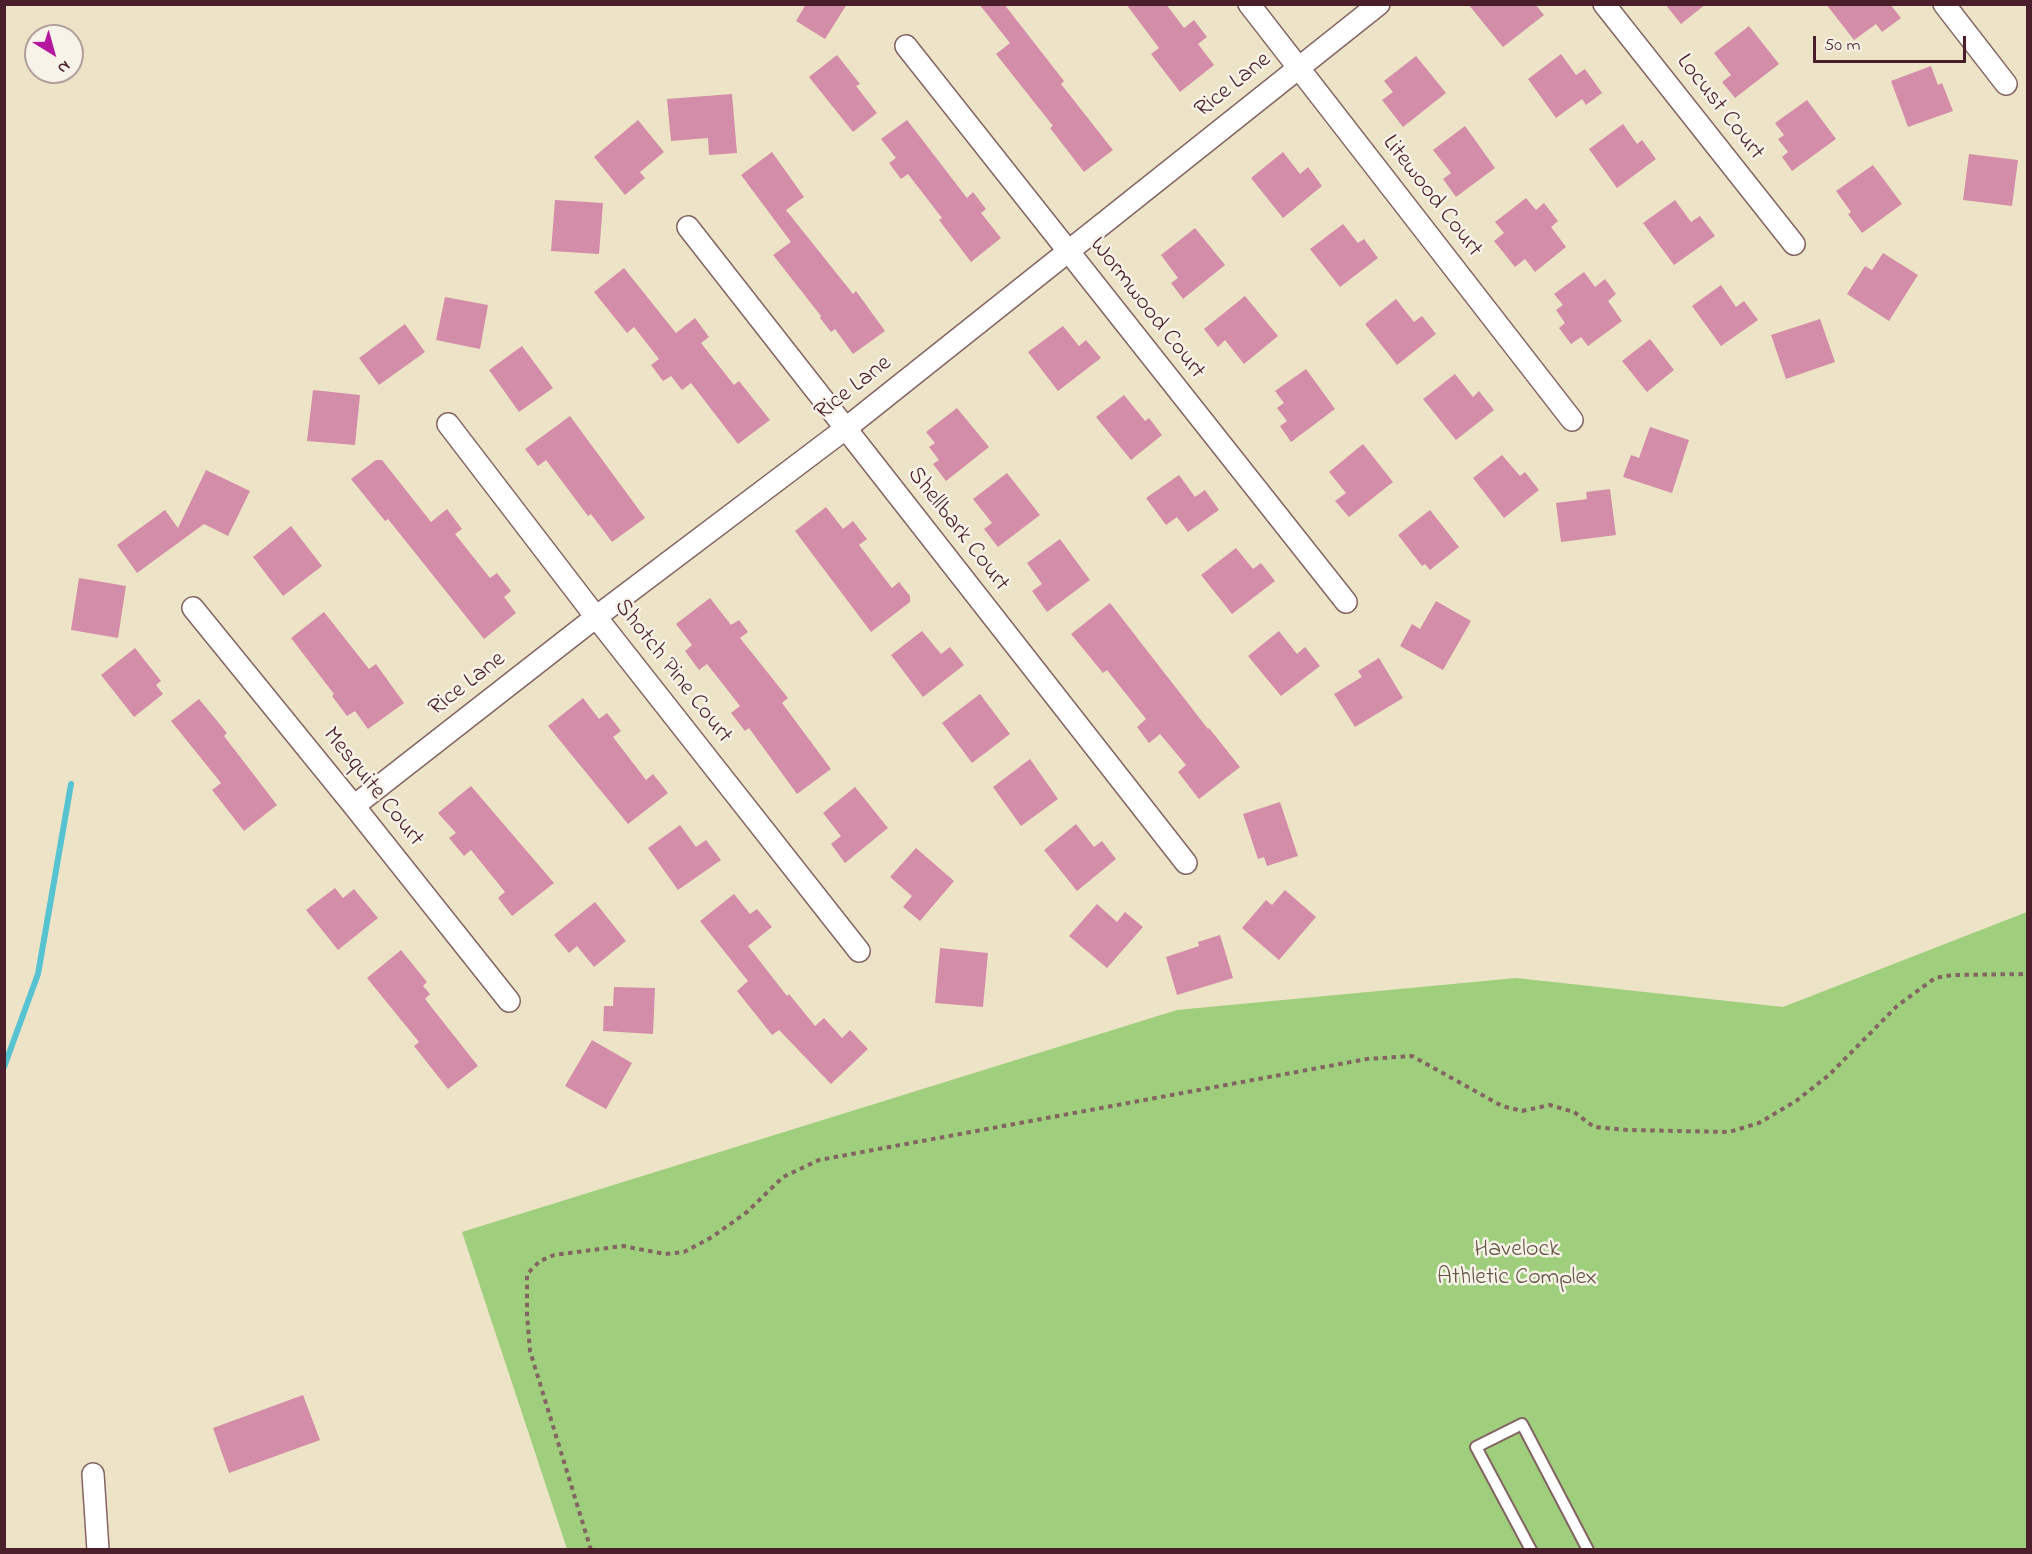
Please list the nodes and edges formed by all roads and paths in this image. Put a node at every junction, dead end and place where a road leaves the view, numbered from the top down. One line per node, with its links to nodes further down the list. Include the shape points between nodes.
1 (1249, 4): 6 (street, Litewood Court)
2 (1379, 4): 6 (street, Rice Lane)
3 (1604, 4): 9 (street, Locust Court)
4 (1944, 4): 7 (street)
5 (906, 46): 10 (street, Wormwood Court)
6 (1298, 67): 10 (street, Rice Lane); 11 (street, Litewood Court)
7 (2006, 84)
8 (688, 228): 13 (street, Shellbark Court)
9 (1794, 244)
10 (1068, 252): 13 (street, Rice Lane); 14 (street, Wormwood Court)
11 (1572, 420)
12 (448, 423): 16 (street, Shotch Pine Court)
13 (844, 429): 16 (street, Rice Lane); 18 (street, Shellbark Court)
14 (1346, 602)
15 (193, 608): 17 (street, Mesquite Court)
16 (596, 617): 17 (street, Rice Lane); 19 (street, Shotch Pine Court)
17 (354, 806): 21 (street, Mesquite Court)
18 (1186, 862)
19 (859, 951)
20 (2028, 974): 24 (path, via 1935,978 1897,1006 1796,1101 1759,1123 1729,1132 1594,1127 1574,1112 1550,1105 1522,1111 1503,1106 1412,1056 1367,1059 819,1160 783,1177 747,1212 684,1252 665,1254 623,1246 554,1255 540,1261 527,1274 530,1351)
21 (509, 1001)
22 (93, 1474): 23 (street)
23 (98, 1550)
24 (591, 1550)
25 (1531, 1550): 26 (lane, via 1476,1447 1522,1424)
26 (1588, 1550)

